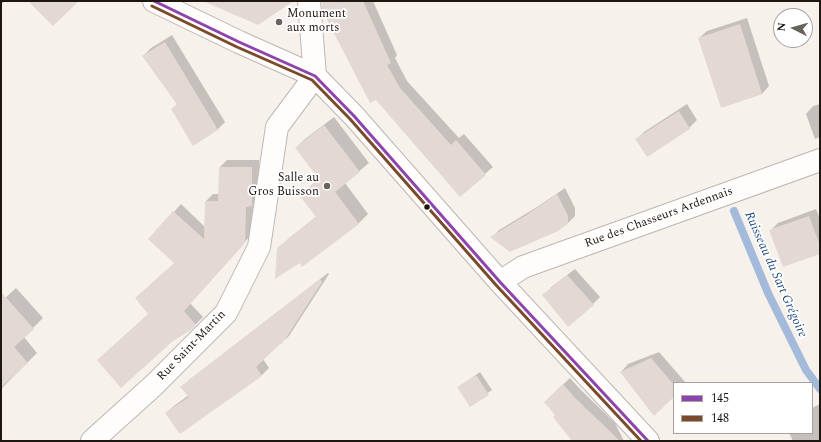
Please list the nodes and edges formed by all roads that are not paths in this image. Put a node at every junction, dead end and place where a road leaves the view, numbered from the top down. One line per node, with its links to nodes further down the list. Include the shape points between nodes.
1 (154, 1): 3 (street)
2 (309, 1): 3 (street)
3 (315, 76): 5 (street, via 354,116); 6 (street, Rue Saint-Martin, via 277,127 259,247 226,313 154,385)
4 (820, 160): 5 (street, Rue des Chasseurs Ardennais, via 523,267)
5 (500, 282): 7 (street)
6 (92, 441)
7 (648, 441)

